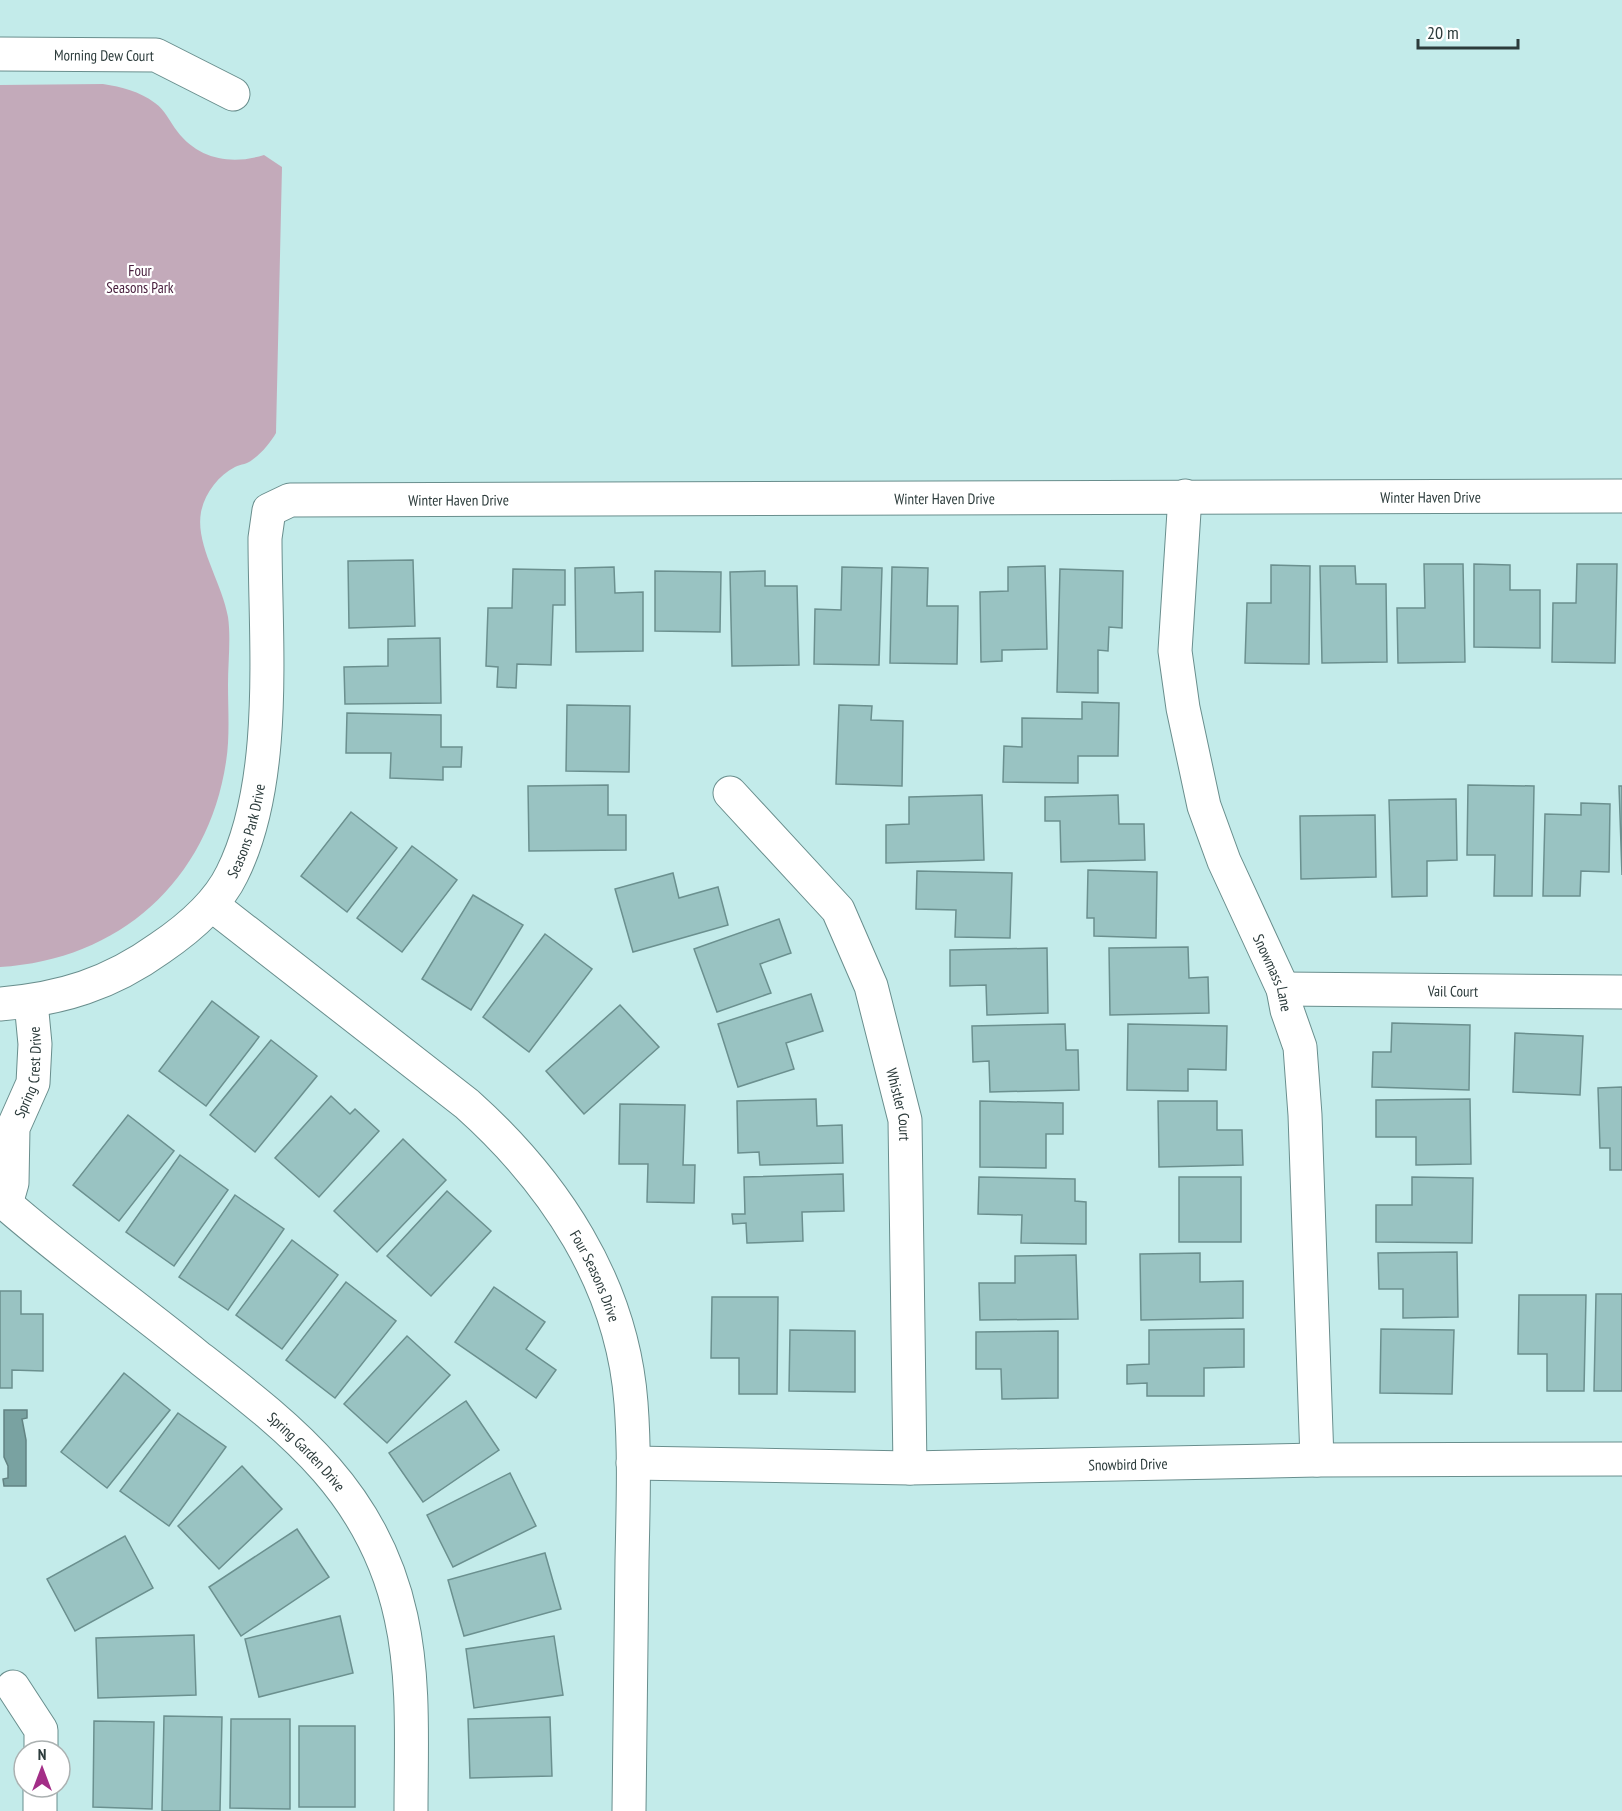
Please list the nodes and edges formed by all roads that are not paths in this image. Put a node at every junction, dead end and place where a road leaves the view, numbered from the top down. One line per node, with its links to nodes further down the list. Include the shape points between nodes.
1 (0, 54): 2 (street, Morning Dew Court, via 156,55)
2 (233, 94)
3 (1185, 496): 4 (street, Winter Haven Drive); 5 (street, Winter Haven Drive, via 290,500); 8 (street, Snowmass Lane, via 1175,651 1183,708 1204,806 1224,861)
4 (1622, 496)
5 (269, 510): 7 (street, Seasons Park Drive, via 265,538 266,748 236,864)
6 (730, 794): 15 (street, Whistler Court, via 838,910 870,986 894,1070 905,1120)
7 (212, 905): 10 (street, Seasons Park Drive, via 182,933 115,976 74,993); 14 (street, Four Seasons Drive, via 467,1104 503,1136 542,1183 577,1232 605,1290 623,1348 631,1401)
8 (1283, 990): 9 (street, Vail Court); 12 (street, Snowmass Lane, via 1300,1047 1305,1115)
9 (1622, 992)
10 (15, 1003): 11 (street, Spring Crest Drive, via 35,1044 33,1083 13,1128 12,1183)
11 (3, 1203): 18 (street, Spring Garden Drive, via 286,1425 343,1488 368,1527 401,1616 409,1667)
12 (1317, 1460): 13 (street, Snowbird Drive); 15 (street, Snowbird Drive)
13 (1622, 1460)
14 (633, 1463): 15 (street, Snowbird Drive); 19 (street, Four Seasons Drive)
15 (910, 1468)
16 (13, 1687): 17 (street, via 41,1730)
17 (41, 1739)
18 (411, 1811)
19 (629, 1811)

